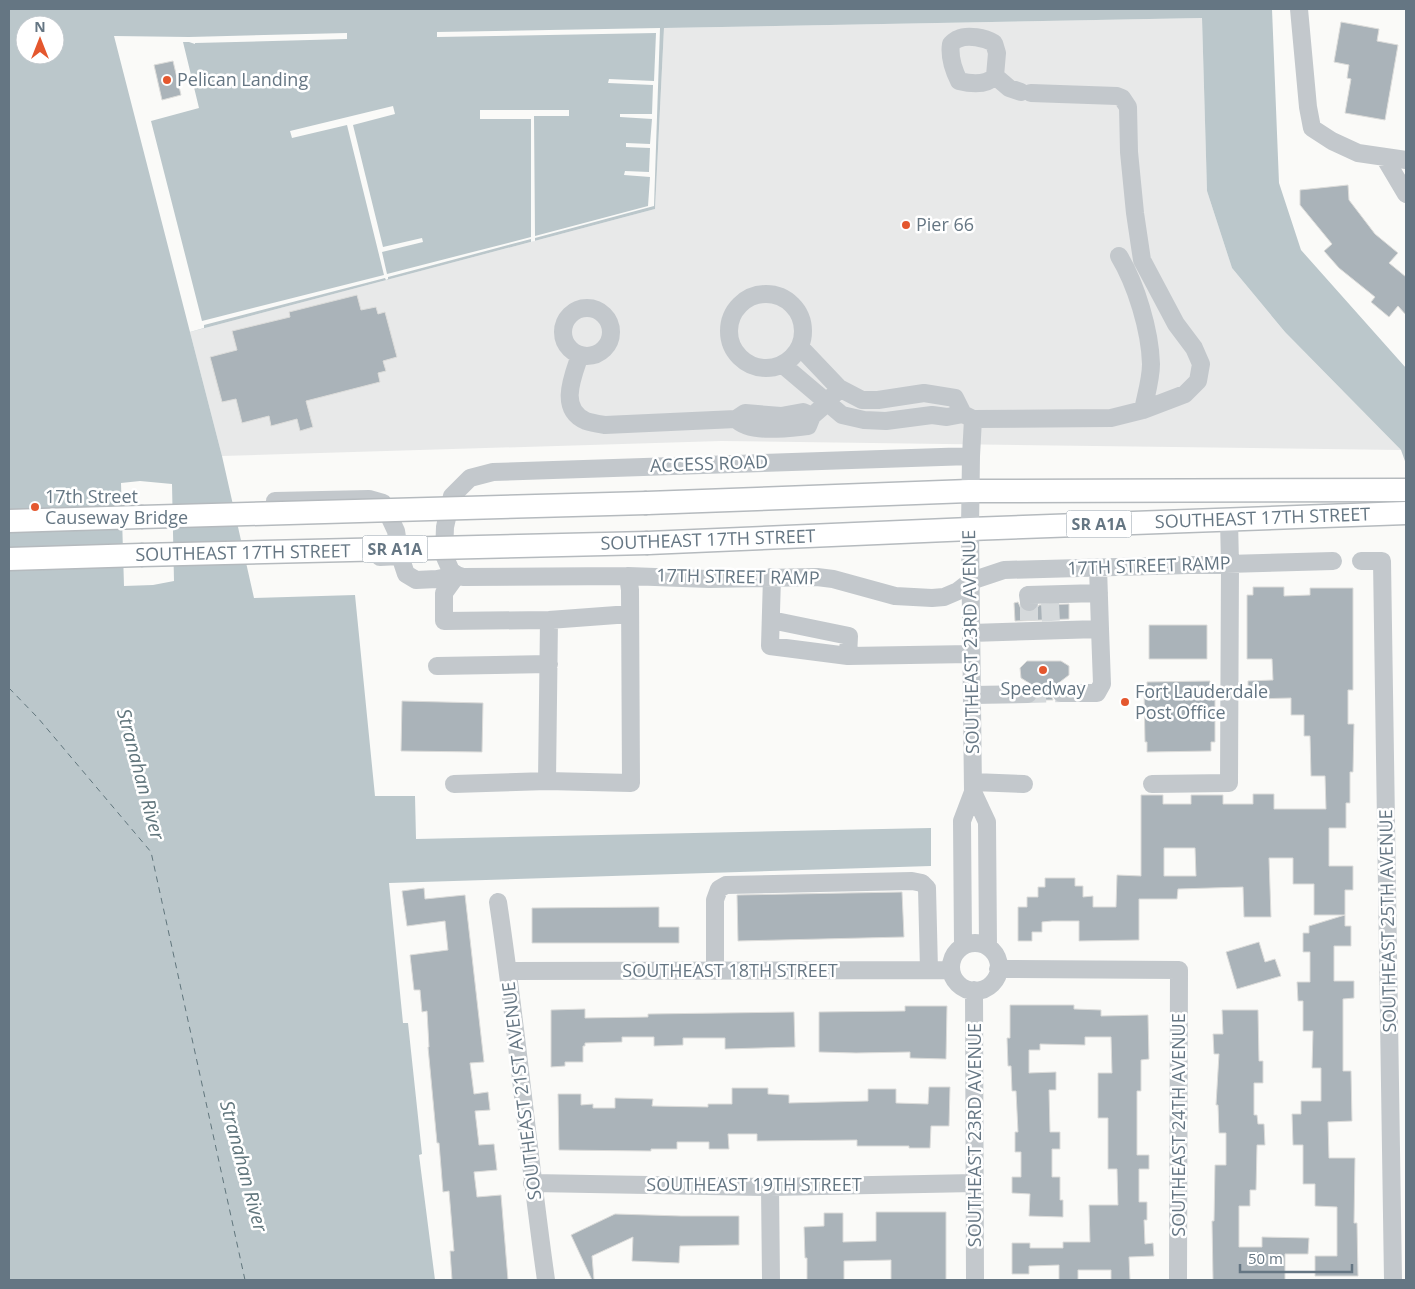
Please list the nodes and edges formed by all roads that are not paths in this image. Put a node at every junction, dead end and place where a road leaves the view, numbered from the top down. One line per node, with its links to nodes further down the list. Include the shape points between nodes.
1 (1299, 16): 3 (street, via 1312,128 1358,153)
2 (995, 76): 12 (street, via 1009,88 1026,93 1117,96 1128,107 1130,161 1142,260 1201,364 1198,381 1185,394)
3 (1384, 156): 4 (street); 5 (street)
4 (1406, 160)
5 (1406, 194)
6 (1119, 256): 12 (street, via 1144,316 1151,364)
7 (800, 347): 9 (street); 9 (street, via 803,322 790,302 767,293 744,300 735,309 728,333 737,355 758,368); 10 (street)
8 (580, 355): 11 (street, via 569,399 573,411 585,420 605,425 736,419 745,412 781,416 803,412 812,416)
9 (783, 364): 11 (street)
10 (839, 388): 11 (street); 13 (street, via 862,400 924,393 955,398)
11 (828, 402): 13 (street, via 842,414 864,420)
12 (1143, 410): 13 (street, via 1111,418)
13 (968, 416): 14 (street)
14 (971, 456): 16 (street); 29 (street, ACCESS ROAD, via 493,472 470,478 452,496 445,527 444,555 451,571)
15 (1406, 490): 16 (main road, SOUTHEAST 17TH STREET / SR A1A)
16 (969, 491): 20 (main road, SOUTHEAST 17TH STREET / SR A1A, bridge); 21 (street, SOUTHEAST 23RD AVENUE)
17 (275, 501): 22 (street, 17TH STREET RAMP, via 369,498 383,503 396,531)
18 (1406, 513): 19 (main road, SOUTHEAST 17TH STREET / SR A1A)
19 (1229, 520): 21 (main road, SOUTHEAST 17TH STREET / SR A1A); 27 (street)
20 (9, 521)
21 (970, 528): 23 (main road, SOUTHEAST 17TH STREET / SR A1A, bridge, via 648,543); 32 (street, SOUTHEAST 23RD AVENUE)
22 (400, 556): 24 (street); 29 (street, 17TH STREET RAMP, via 406,574 416,580)
23 (9, 558)
24 (302, 559)
25 (1333, 561): 27 (street, 17TH STREET RAMP)
26 (1361, 561): 68 (street, SOUTHEAST 25TH AVENUE, via 1382,561)
27 (1230, 564): 28 (street, 17TH STREET RAMP); 50 (street, via 1229,783)
28 (1098, 567): 32 (street, 17TH STREET RAMP, via 1004,570); 33 (street)
29 (457, 575): 30 (street, 17TH STREET RAMP); 36 (street, via 444,593 444,621)
30 (628, 576): 31 (street, 17TH STREET RAMP); 35 (street)
31 (772, 577): 32 (street, 17TH STREET RAMP, via 817,577 895,596 932,598 958,591); 37 (street)
32 (971, 581): 39 (street, SOUTHEAST 23RD AVENUE)
33 (1099, 593): 34 (street, via 1050,599 1028,595); 38 (street)
34 (1029, 602)
35 (630, 614): 36 (street); 47 (street, via 631,783)
36 (549, 620): 42 (street)
37 (771, 620): 41 (street, via 849,636); 41 (street, via 770,646)
38 (1100, 629): 39 (street, via 1051,626); 44 (street, via 1102,684 1097,693)
39 (971, 633): 40 (street, SOUTHEAST 23RD AVENUE)
40 (971, 654): 41 (street); 46 (street, SOUTHEAST 23RD AVENUE)
41 (848, 656)
42 (549, 664): 43 (street); 47 (street)
43 (437, 666)
44 (1061, 693)
45 (1028, 694): 46 (street)
46 (972, 695): 51 (street, SOUTHEAST 23RD AVENUE)
47 (547, 781): 48 (street)
48 (454, 784)
49 (1024, 784): 51 (street)
50 (1152, 784)
51 (973, 787): 53 (street, SOUTHEAST 23RD AVENUE, via 962,821); 54 (street, SOUTHEAST 23RD AVENUE, via 987,822)
52 (498, 902): 58 (street, SOUTHEAST 21ST AVENUE)
53 (964, 946): 54 (street, via 976,943); 57 (street, via 954,956)
54 (988, 947): 55 (street, via 996,956)
55 (998, 969): 60 (street, via 997,976 988,987); 67 (street, SOUTHEAST 24TH AVENUE, via 1179,970)
56 (929, 970): 57 (street, SOUTHEAST 18TH STREET); 59 (street, SOUTHEAST 18TH STREET); 59 (street, via 927,888 912,881 726,885 719,889 715,900)
57 (951, 970): 60 (street, via 956,982)
58 (508, 971): 59 (street, SOUTHEAST 18TH STREET); 61 (street, SOUTHEAST 21ST AVENUE)
59 (715, 971)
60 (974, 990): 62 (street, SOUTHEAST 23RD AVENUE)
61 (532, 1183): 63 (street, SOUTHEAST 19TH STREET); 64 (street, SOUTHEAST 21ST AVENUE)
62 (975, 1183): 63 (street, SOUTHEAST 19TH STREET); 66 (street, SOUTHEAST 23RD AVENUE)
63 (770, 1187): 65 (street)
64 (546, 1280)
65 (771, 1280)
66 (975, 1280)
67 (1178, 1280)
68 (1393, 1280)

